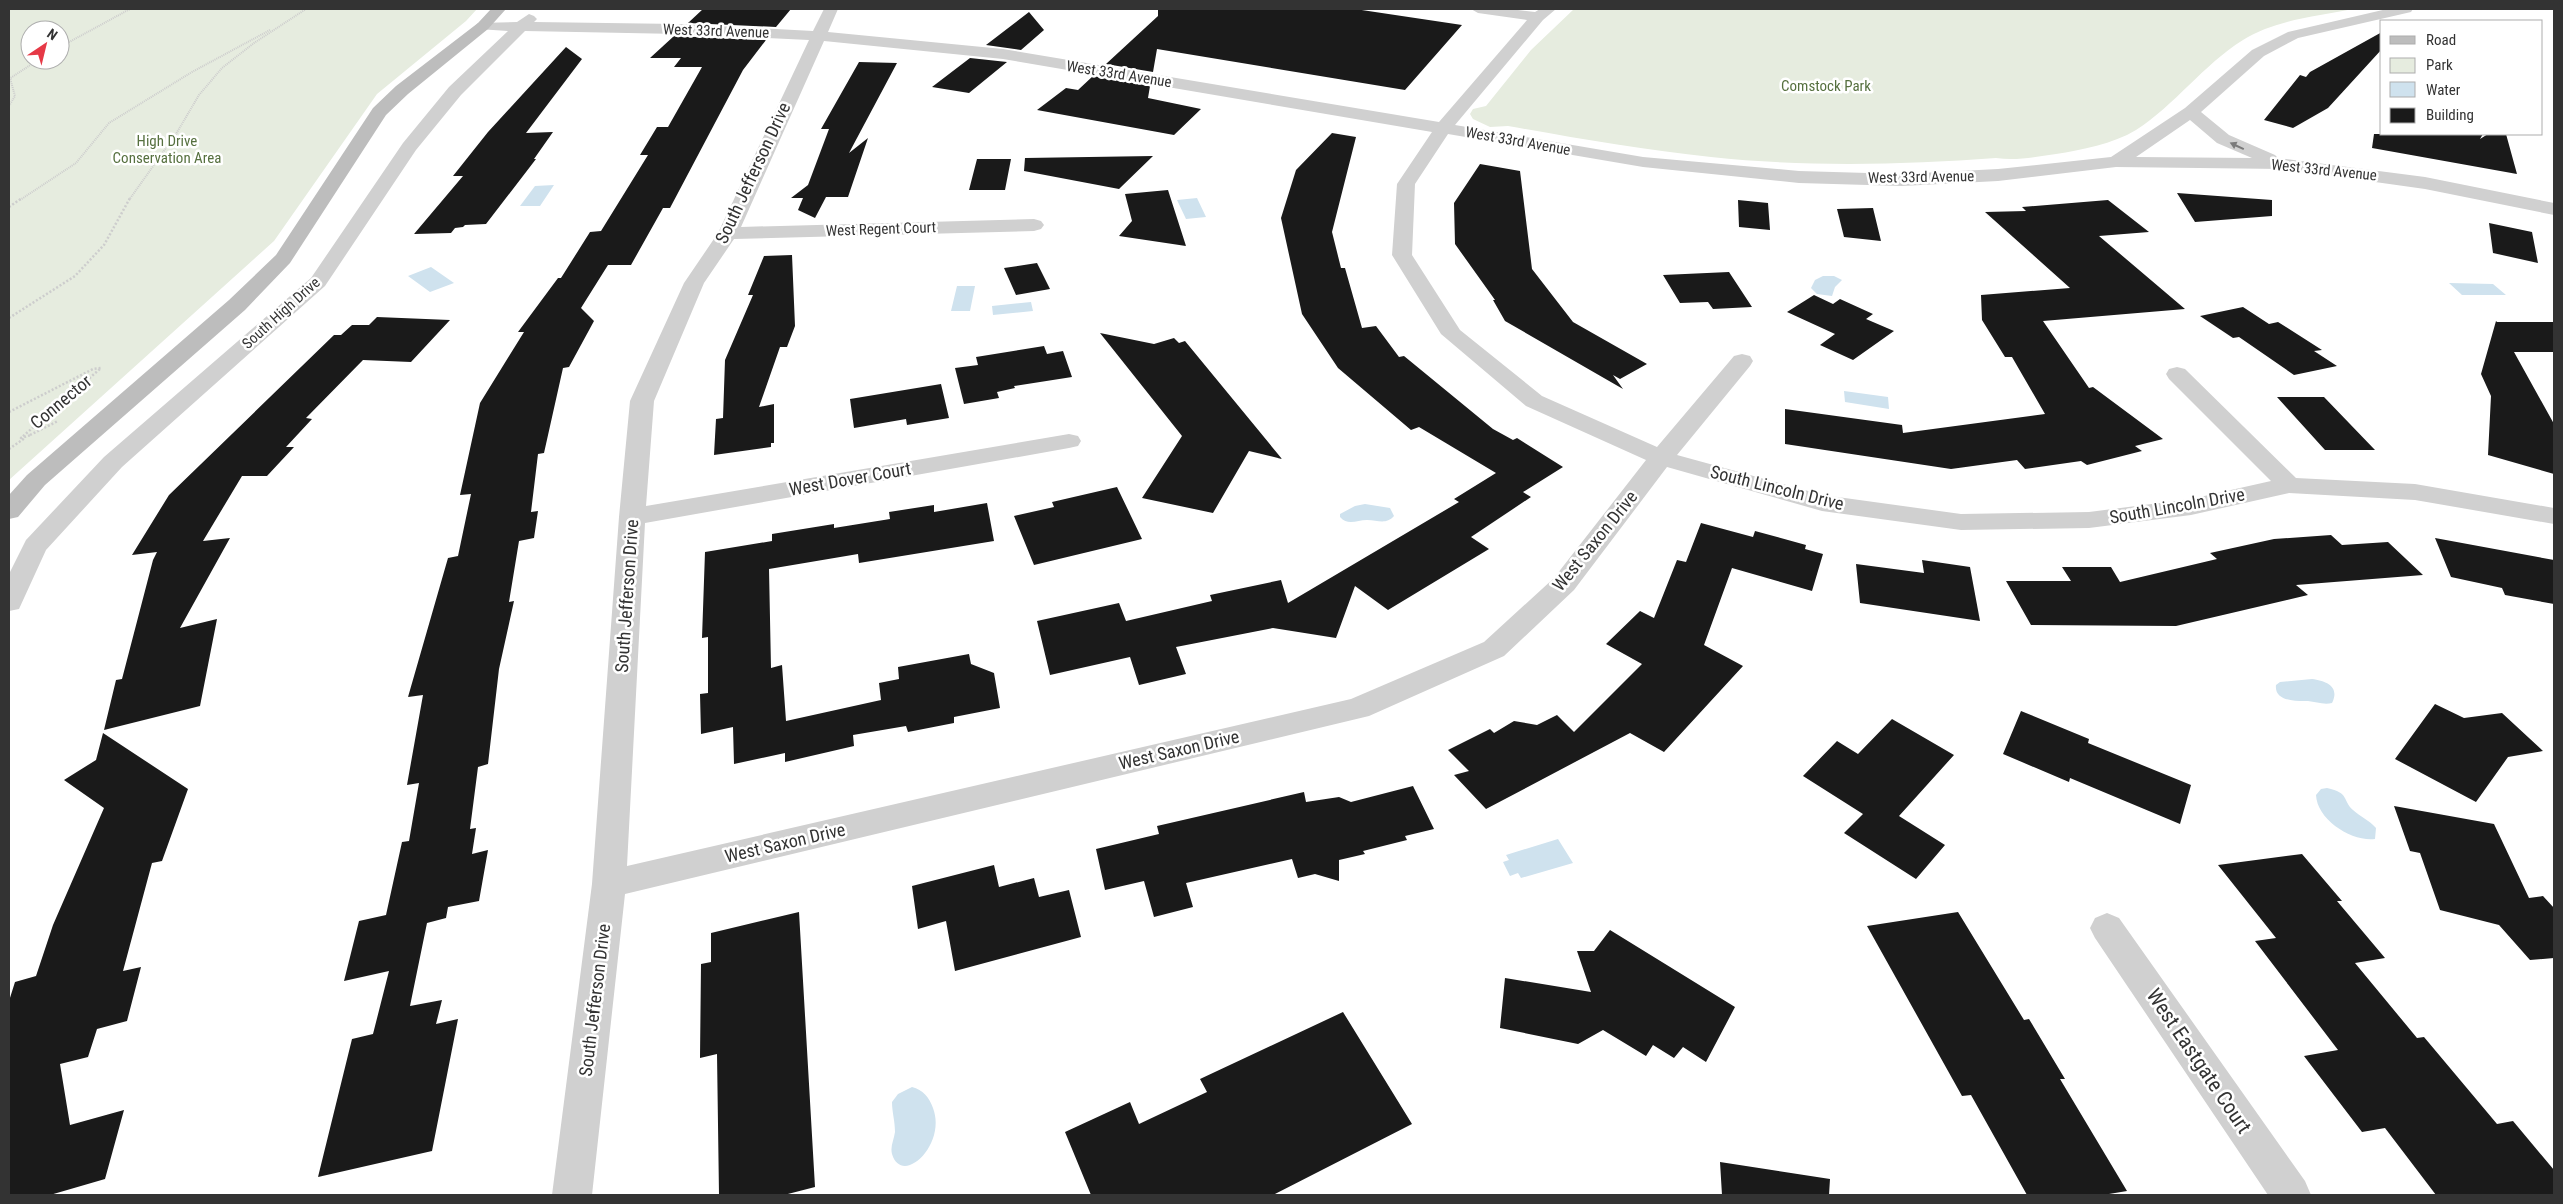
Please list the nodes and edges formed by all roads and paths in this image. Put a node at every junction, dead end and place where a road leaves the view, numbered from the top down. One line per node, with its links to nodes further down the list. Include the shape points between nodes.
1 (130, 9): 13 (path)
2 (306, 9): 9 (path)
3 (499, 9): 10 (main road)
4 (538, 9): 11 (street, South High Drive)
5 (831, 9): 12 (street, South Jefferson Drive)
6 (1478, 9): 8 (street)
7 (2406, 9): 17 (street, via 2292,35 2252,56)
8 (1543, 13): 18 (street, South Lincoln Drive)
9 (282, 24): 22 (path, via 240,45 109,123 76,163); 26 (path, via 222,68 199,95 98,252 75,276)
10 (483, 26): 11 (street, West 33rd Avenue); 34 (main road, via 379,112 282,259 237,304 36,480)
11 (524, 26): 12 (street, West 33rd Avenue); 37 (street, South High Drive, via 455,91 409,146 318,282 113,462 35,546)
12 (817, 36): 18 (street, West 33rd Avenue, via 1003,54); 25 (street, South Jefferson Drive)
13 (70, 42)
14 (22, 70): 15 (path)
15 (9, 78): 16 (path, via 15,96)
16 (9, 106)
17 (2185, 116): 19 (street); 20 (street, via 2197,138); 21 (street, one-way to 17, via 2223,139)
18 (1443, 128): 19 (street, West 33rd Avenue, via 1643,162 1799,177 1902,180 1998,175); 32 (street, South Lincoln Drive, via 1406,184 1402,255 1452,334 1534,401)
19 (2116, 162): 20 (street, West 33rd Avenue)
20 (2230, 163): 21 (street, West 33rd Avenue)
21 (2282, 164): 23 (street, West 33rd Avenue, via 2425,183)
22 (9, 207)
23 (2554, 209)
24 (1034, 225): 25 (street, West Regent Court)
25 (728, 233): 36 (street, South Jefferson Drive, via 694,283 642,401)
26 (9, 318)
27 (1742, 361): 32 (street, West Saxon Drive)
28 (2177, 374): 33 (street)
29 (9, 412): 30 (path, Connector, via 93,369 101,368 21,438)
30 (31, 435)
31 (1069, 441): 36 (street, West Dover Court)
32 (1661, 458): 33 (street, South Lincoln Drive, via 1822,503 1961,522 2089,520 2190,506); 38 (street, West Saxon Drive, via 1564,584 1494,649 1358,708)
33 (2289, 485): 35 (street, South Lincoln Drive, via 2415,492)
34 (9, 510)
35 (2554, 516)
36 (632, 517): 38 (street, South Jefferson Drive)
37 (9, 602)
38 (608, 884): 40 (street, South Jefferson Drive)
39 (2108, 928): 41 (street, West Eastgate Court)
40 (572, 1195)
41 (2291, 1195)

